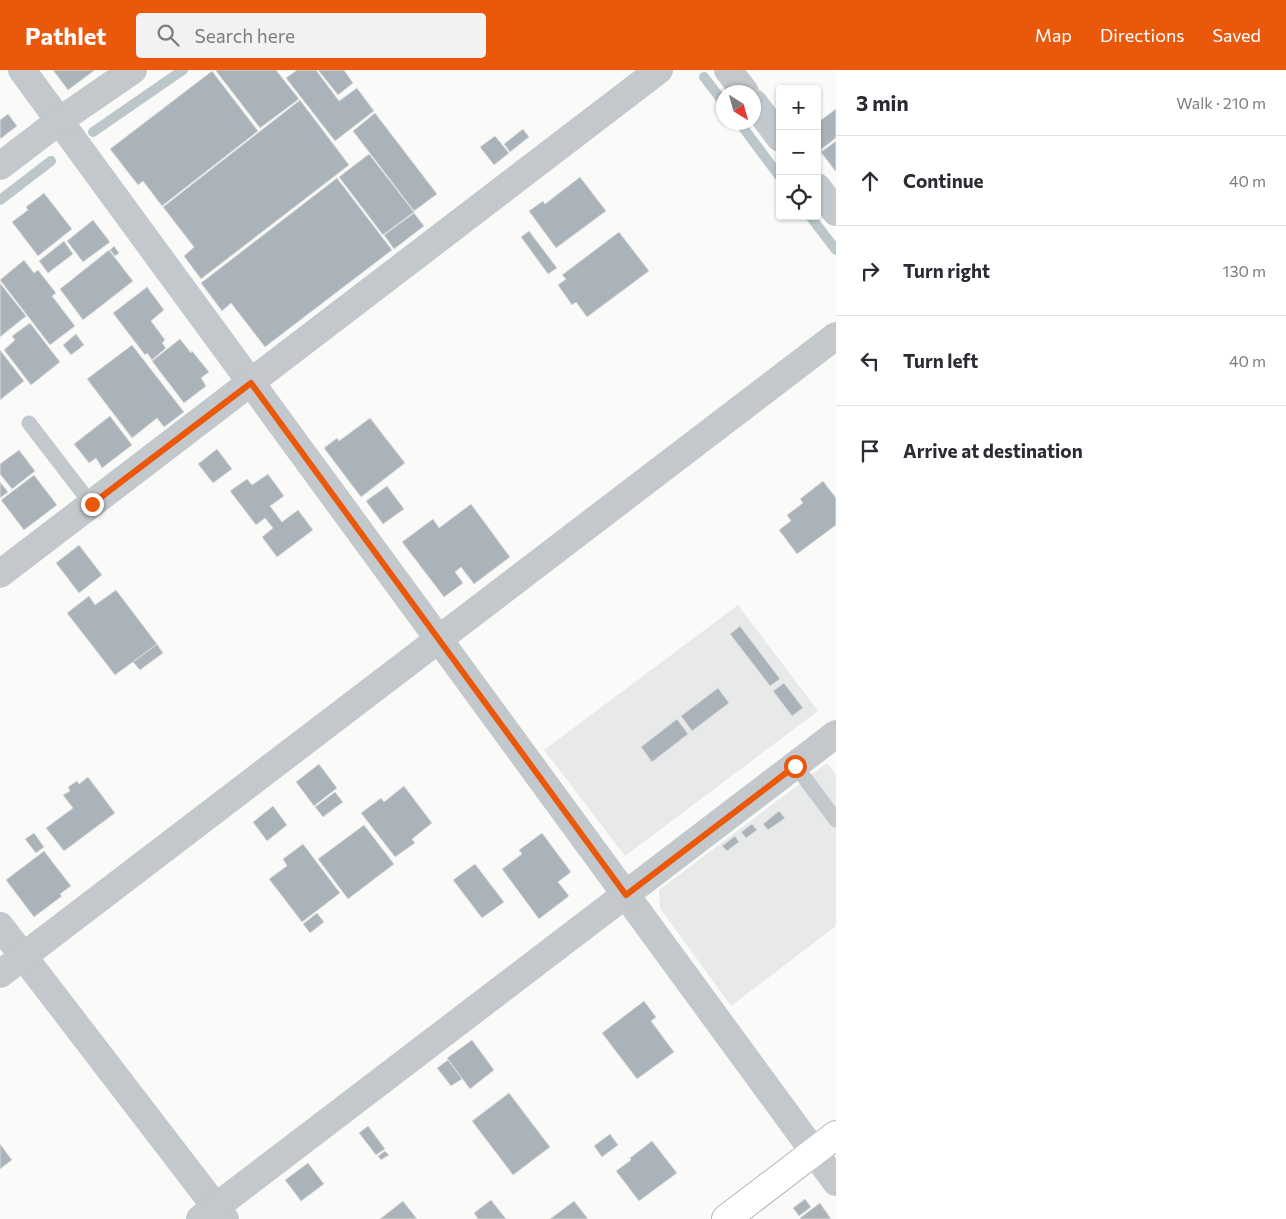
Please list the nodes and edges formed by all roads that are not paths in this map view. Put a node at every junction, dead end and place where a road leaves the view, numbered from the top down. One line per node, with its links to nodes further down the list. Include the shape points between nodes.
1 (22, 70): 7 (street)
2 (133, 70): 7 (street)
3 (659, 70): 13 (street)
4 (728, 70): 5 (street)
5 (740, 85)
6 (761, 112): 8 (street)
7 (59, 121): 9 (street); 13 (street)
8 (776, 133)
9 (0, 166)
10 (821, 193): 11 (street)
11 (836, 212)
12 (836, 336): 17 (street)
13 (251, 383): 15 (street); 17 (street)
14 (29, 423): 15 (lane)
15 (92, 504): 16 (street)
16 (0, 574)
17 (438, 639): 21 (street); 23 (street)
18 (836, 734): 19 (street)
19 (795, 766): 20 (lane); 21 (street)
20 (836, 820)
21 (626, 895): 26 (street); 28 (street)
22 (0, 926): 23 (street)
23 (24, 956): 24 (street); 28 (street)
24 (0, 974)
25 (836, 1135): 26 (street)
26 (814, 1152): 27 (street); 29 (street)
27 (836, 1182)
28 (214, 1215)
29 (726, 1219)

